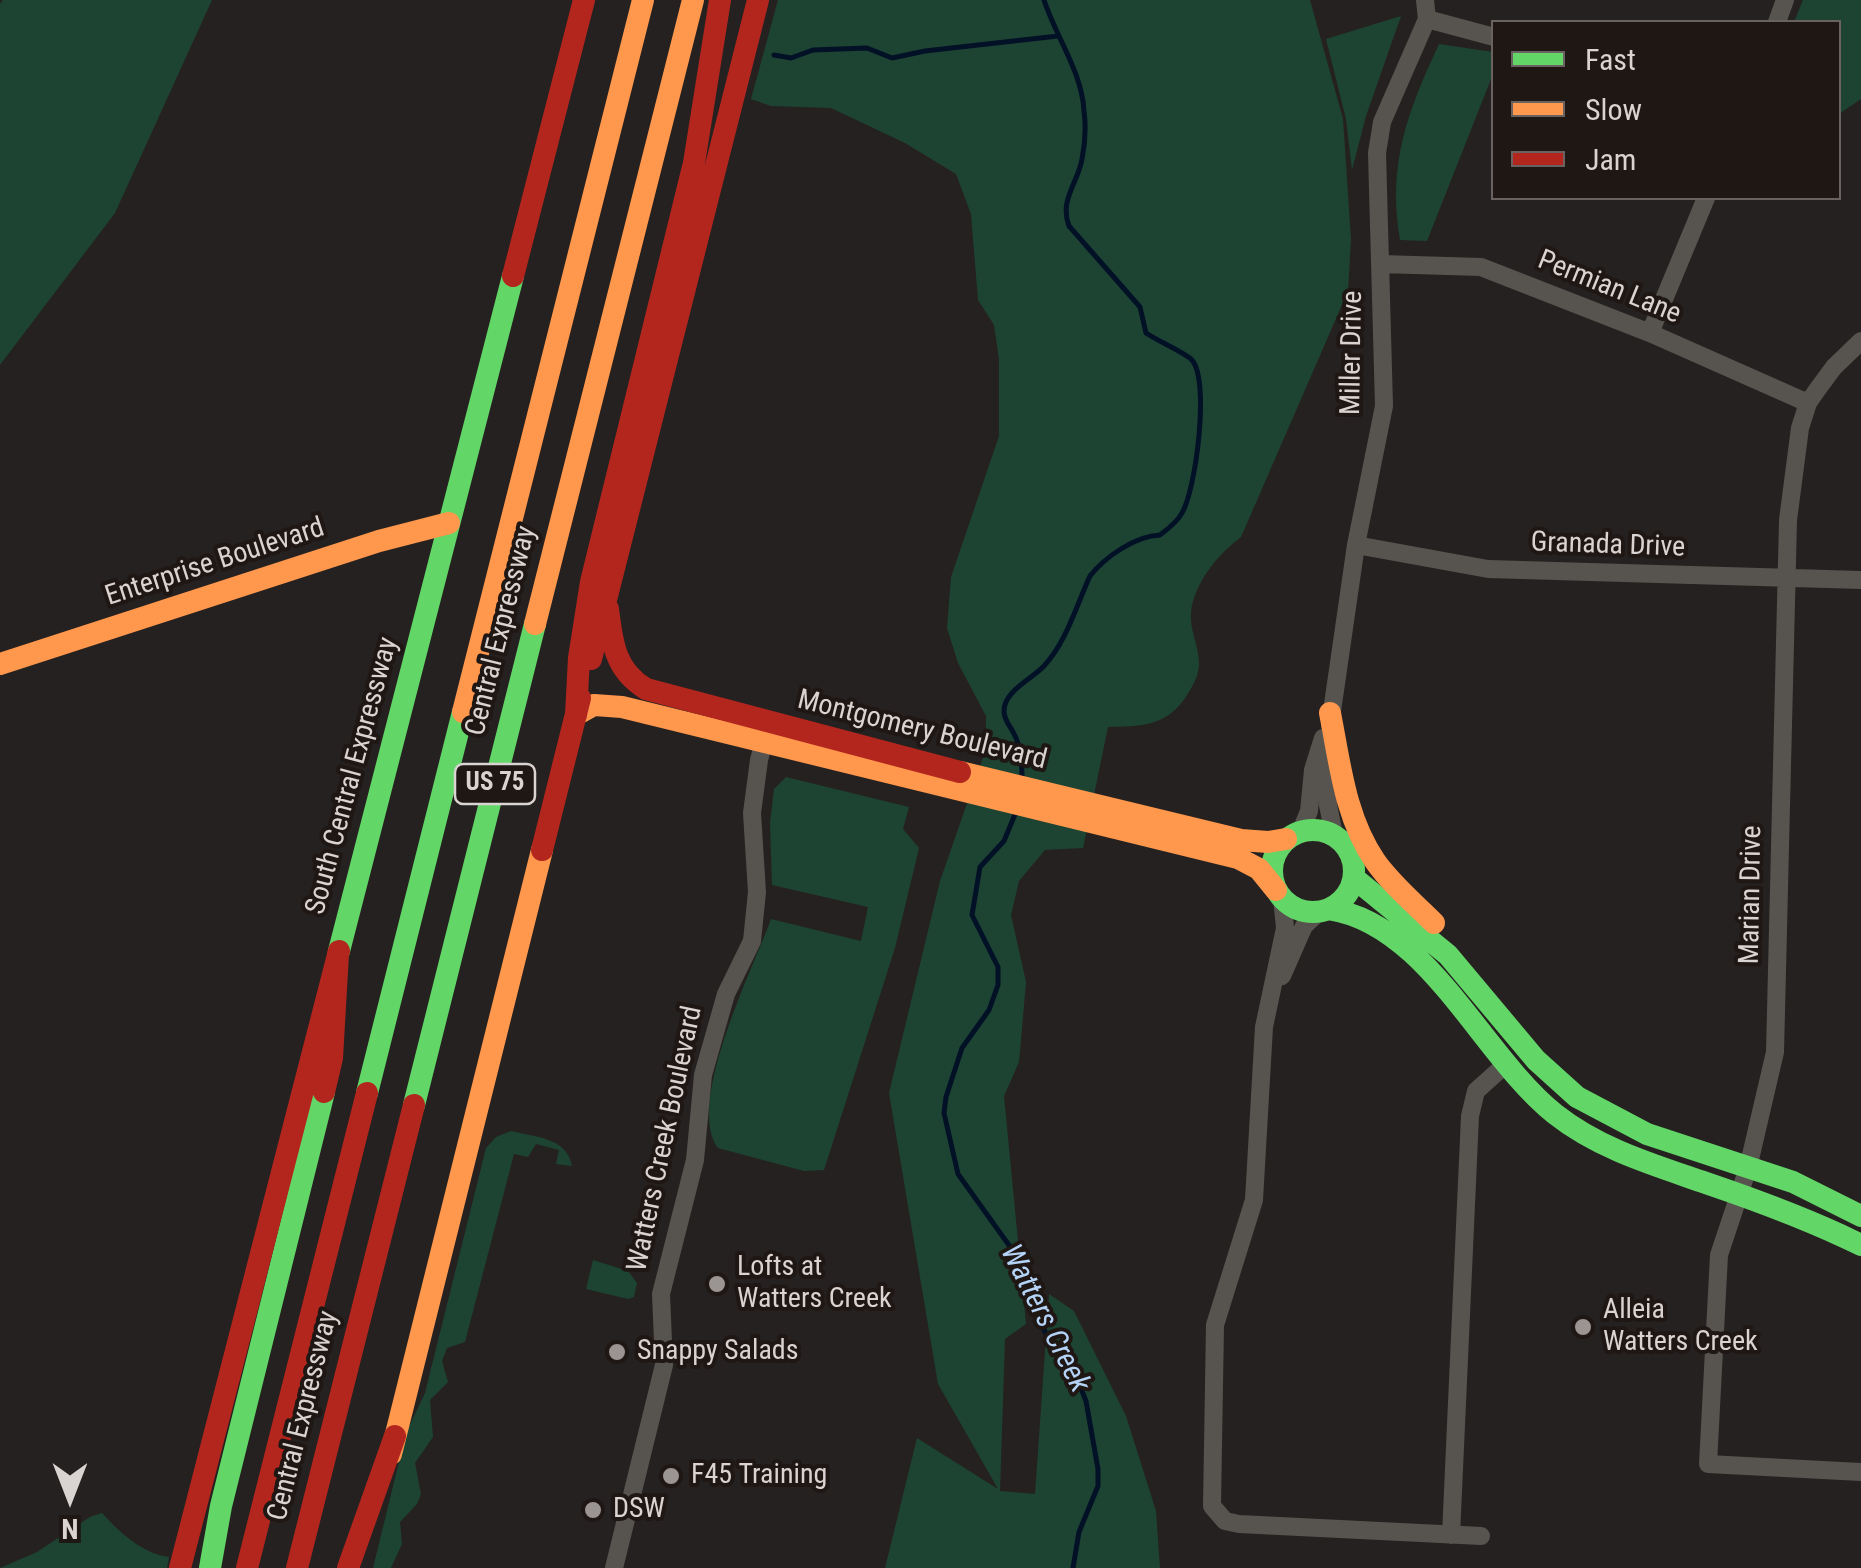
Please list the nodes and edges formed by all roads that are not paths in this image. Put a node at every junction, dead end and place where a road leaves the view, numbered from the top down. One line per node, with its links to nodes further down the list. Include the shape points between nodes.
1 (584, 0): 13 (main road, South Central Expressway)
2 (643, 0): 42 (main road, Central Expressway / US 75)
3 (694, 0): 43 (main road, Central Expressway / US 75)
4 (720, 0): 20 (main road, via 694,163 591,582)
5 (758, 0): 17 (main road)
6 (1426, 10): 7 (street); 9 (street, Miller Drive, via 1382,122)
7 (1491, 37)
8 (1705, 200): 10 (street)
9 (1381, 264): 10 (street, Permian Lane, via 1481,267); 14 (street, Miller Drive, via 1384,406)
10 (1650, 333): 12 (street, Permian Lane)
11 (1861, 341): 12 (street, Marian Drive)
12 (1808, 403): 15 (street, Marian Drive, via 1788,520)
13 (449, 523): 18 (main road, Enterprise Boulevard); 28 (main road, South Central Expressway)
14 (1356, 545): 15 (street, Granada Drive, via 1488,569); 19 (street, Miller Drive)
15 (1787, 578): 16 (street, Granada Drive); 32 (street, Marian Drive, via 1775,1052)
16 (1861, 580)
17 (607, 600): 20 (main road); 21 (main road, Montgomery Boulevard, via 614,649 630,681)
18 (0, 664)
19 (1330, 713): 23 (street, Miller Drive, via 1309,812); 24 (street, Miller Drive, via 1328,805); 29 (main road, via 1351,813 1367,850 1439,928)
20 (576, 715): 21 (main road, Montgomery Boulevard, via 594,705 616,706); 36 (main road)
21 (766, 732): 22 (main road, Montgomery Boulevard); 46 (street, Watters Creek Boulevard, via 752,813 752,942 726,994 703,1075 695,1160 662,1294 664,1365)
22 (1089, 813): 23 (main road, Montgomery Boulevard, via 1241,840); 26 (main road, Montgomery Boulevard, via 1238,858 1259,869)
23 (1294, 835): 24 (main road); 26 (main road, via 1279,848 1272,868)
24 (1334, 835): 25 (main road, via 1351,854)
25 (1354, 878): 27 (main road, via 1343,900); 29 (main road, via 1408,918)
26 (1279, 894): 27 (main road, via 1299,910); 30 (street, via 1285,928)
27 (1324, 911): 30 (street, via 1304,926); 31 (main road, via 1365,918 1392,938)
28 (338, 954): 40 (main road, South Central Expressway); 41 (main road, via 332,1058)
29 (1461, 971): 32 (main road, via 1570,1093 1658,1140)
30 (1266, 1013): 38 (street, via 1254,1200 1214,1338 1212,1506 1225,1521 1239,1524)
31 (1505, 1065): 33 (main road, via 1585,1135); 38 (street, via 1476,1092 1470,1116)
32 (1748, 1168): 33 (street, Marian Drive); 34 (main road)
33 (1740, 1194): 35 (main road); 37 (street, Marian Drive, via 1717,1274 1708,1464)
34 (1861, 1216)
35 (1861, 1246)
36 (395, 1436): 44 (main road); 45 (main road)
37 (1861, 1472)
38 (1451, 1534): 39 (street)
39 (1481, 1536)
40 (180, 1568)
41 (210, 1568)
42 (247, 1568)
43 (297, 1568)
44 (348, 1568)
45 (363, 1568)
46 (614, 1568)

